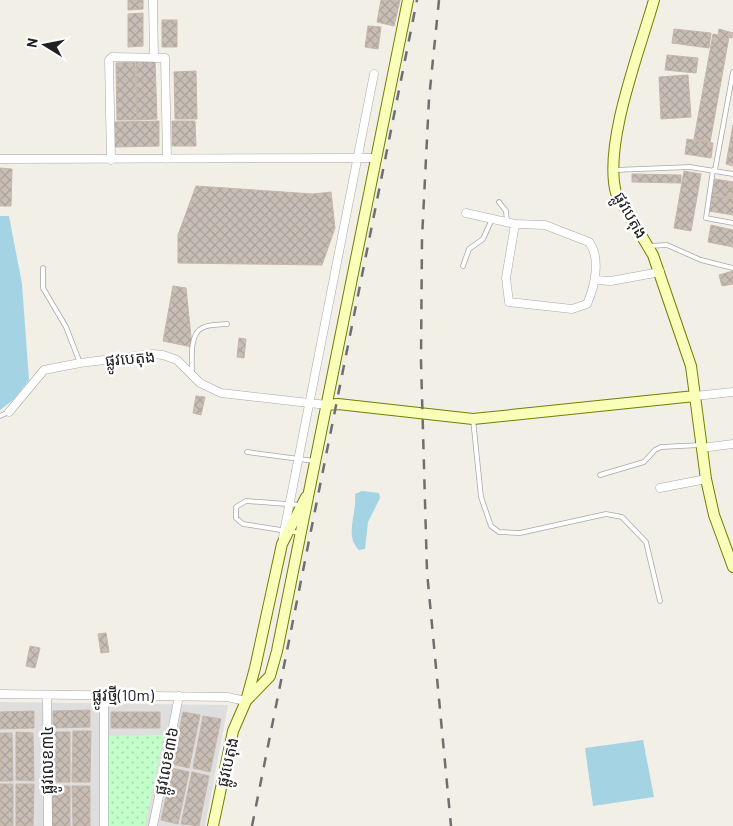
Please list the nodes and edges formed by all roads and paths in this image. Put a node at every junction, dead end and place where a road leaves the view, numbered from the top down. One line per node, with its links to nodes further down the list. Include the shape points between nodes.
1 (153, 0): 4 (street)
2 (408, 0): 7 (main road, ផ្លូវបេតុង)
3 (654, 0): 12 (main road, ផ្លូវបេតុង, via 619,122)
4 (154, 57): 9 (street, via 166,60); 11 (street, via 110,58)
5 (733, 72): 13 (lane)
6 (374, 74): 10 (street)
7 (377, 158): 10 (street); 32 (main road, ផ្លូវបេតុង)
8 (0, 159): 11 (street)
9 (167, 159): 10 (street); 11 (street)
10 (358, 159): 31 (street)
11 (110, 160)
12 (613, 170): 13 (lane, via 690,167); 20 (main road, ផ្លូវបេតុង, via 616,192)
13 (714, 170): 14 (lane); 19 (lane, via 706,218)
14 (733, 174)
15 (499, 202): 18 (lane)
16 (466, 213): 17 (street)
17 (492, 219): 18 (street); 21 (lane, via 483,239 469,249)
18 (511, 223): 25 (street, via 545,225 588,242 595,256); 25 (street, via 506,278 509,302 572,309 580,307 587,304)
19 (733, 223)
20 (648, 246): 23 (lane, via 667,245 701,260); 24 (main road, ផ្លូវបេតុង)
21 (463, 266)
22 (43, 268): 27 (lane, via 43,288 66,327)
23 (733, 268)
24 (660, 272): 25 (street, via 619,280); 30 (main road, ផ្លូវបេតុង, via 691,366)
25 (595, 280)
26 (227, 324): 28 (lane, via 204,326 198,330 194,338)
27 (80, 363): 28 (street, ផ្លូវបេតុង, via 154,354 178,360); 33 (street, ផ្លូវបេតុង, via 44,370)
28 (192, 374): 31 (street, ផ្លូវបេតុង, via 206,387 221,393)
29 (733, 392): 30 (street, ផ្លូវបេតុង)
30 (695, 396): 35 (main road, ផ្លូវបេតុង); 37 (main road, ផ្លូវបេតុង)
31 (310, 403): 32 (street, ផ្លូវបេតុង); 39 (street)
32 (327, 404): 35 (main road, ផ្លូវបេតុង); 40 (main road, ផ្លូវបេតុង)
33 (9, 412): 34 (lane, ផ្លូវបេតុង)
34 (0, 416)
35 (473, 419): 50 (lane, via 481,497 491,526 499,532 520,534 606,514 622,517 646,542)
36 (733, 444): 37 (street)
37 (700, 446): 41 (lane, via 661,447 644,462); 42 (main road, ផ្លូវបេតុង)
38 (247, 452): 39 (lane)
39 (299, 460): 40 (lane); 44 (street)
40 (317, 462): 45 (main road, ផ្លូវបេតុង)
41 (600, 475)
42 (706, 479): 43 (street); 48 (main road, ផ្លូវបេតុង, via 714,515)
43 (660, 488)
44 (290, 504): 45 (lane); 46 (street); 46 (lane, via 246,501 236,507 238,523)
45 (304, 506): 46 (main road, ផ្លូវបេតុង); 47 (main road, ផ្លូវបេតុង)
46 (286, 531): 47 (lane); 55 (main road, ផ្លូវបេតុង)
47 (302, 534): 55 (main road, ផ្លូវបេតុង, via 274,665 270,676)
48 (730, 549): 49 (main road, ផ្លូវបេតុង)
49 (733, 567)
50 (660, 601)
51 (0, 694): 52 (street, ផ្លូវថ្មី(10m))
52 (47, 695): 53 (street, ផ្លូវថ្មី(10m)); 56 (street, ផ្លូវលេខ៣៤)
53 (104, 695): 54 (street, ផ្លូវថ្មី(10m)); 57 (street)
54 (179, 696): 55 (street, ផ្លូវថ្មី(10m), via 227,696); 58 (street, ផ្លូវលេខ៣៦)
55 (246, 701): 59 (main road, ផ្លូវបេតុង, via 233,731)
56 (48, 826)
57 (104, 826)
58 (153, 826)
59 (213, 826)

